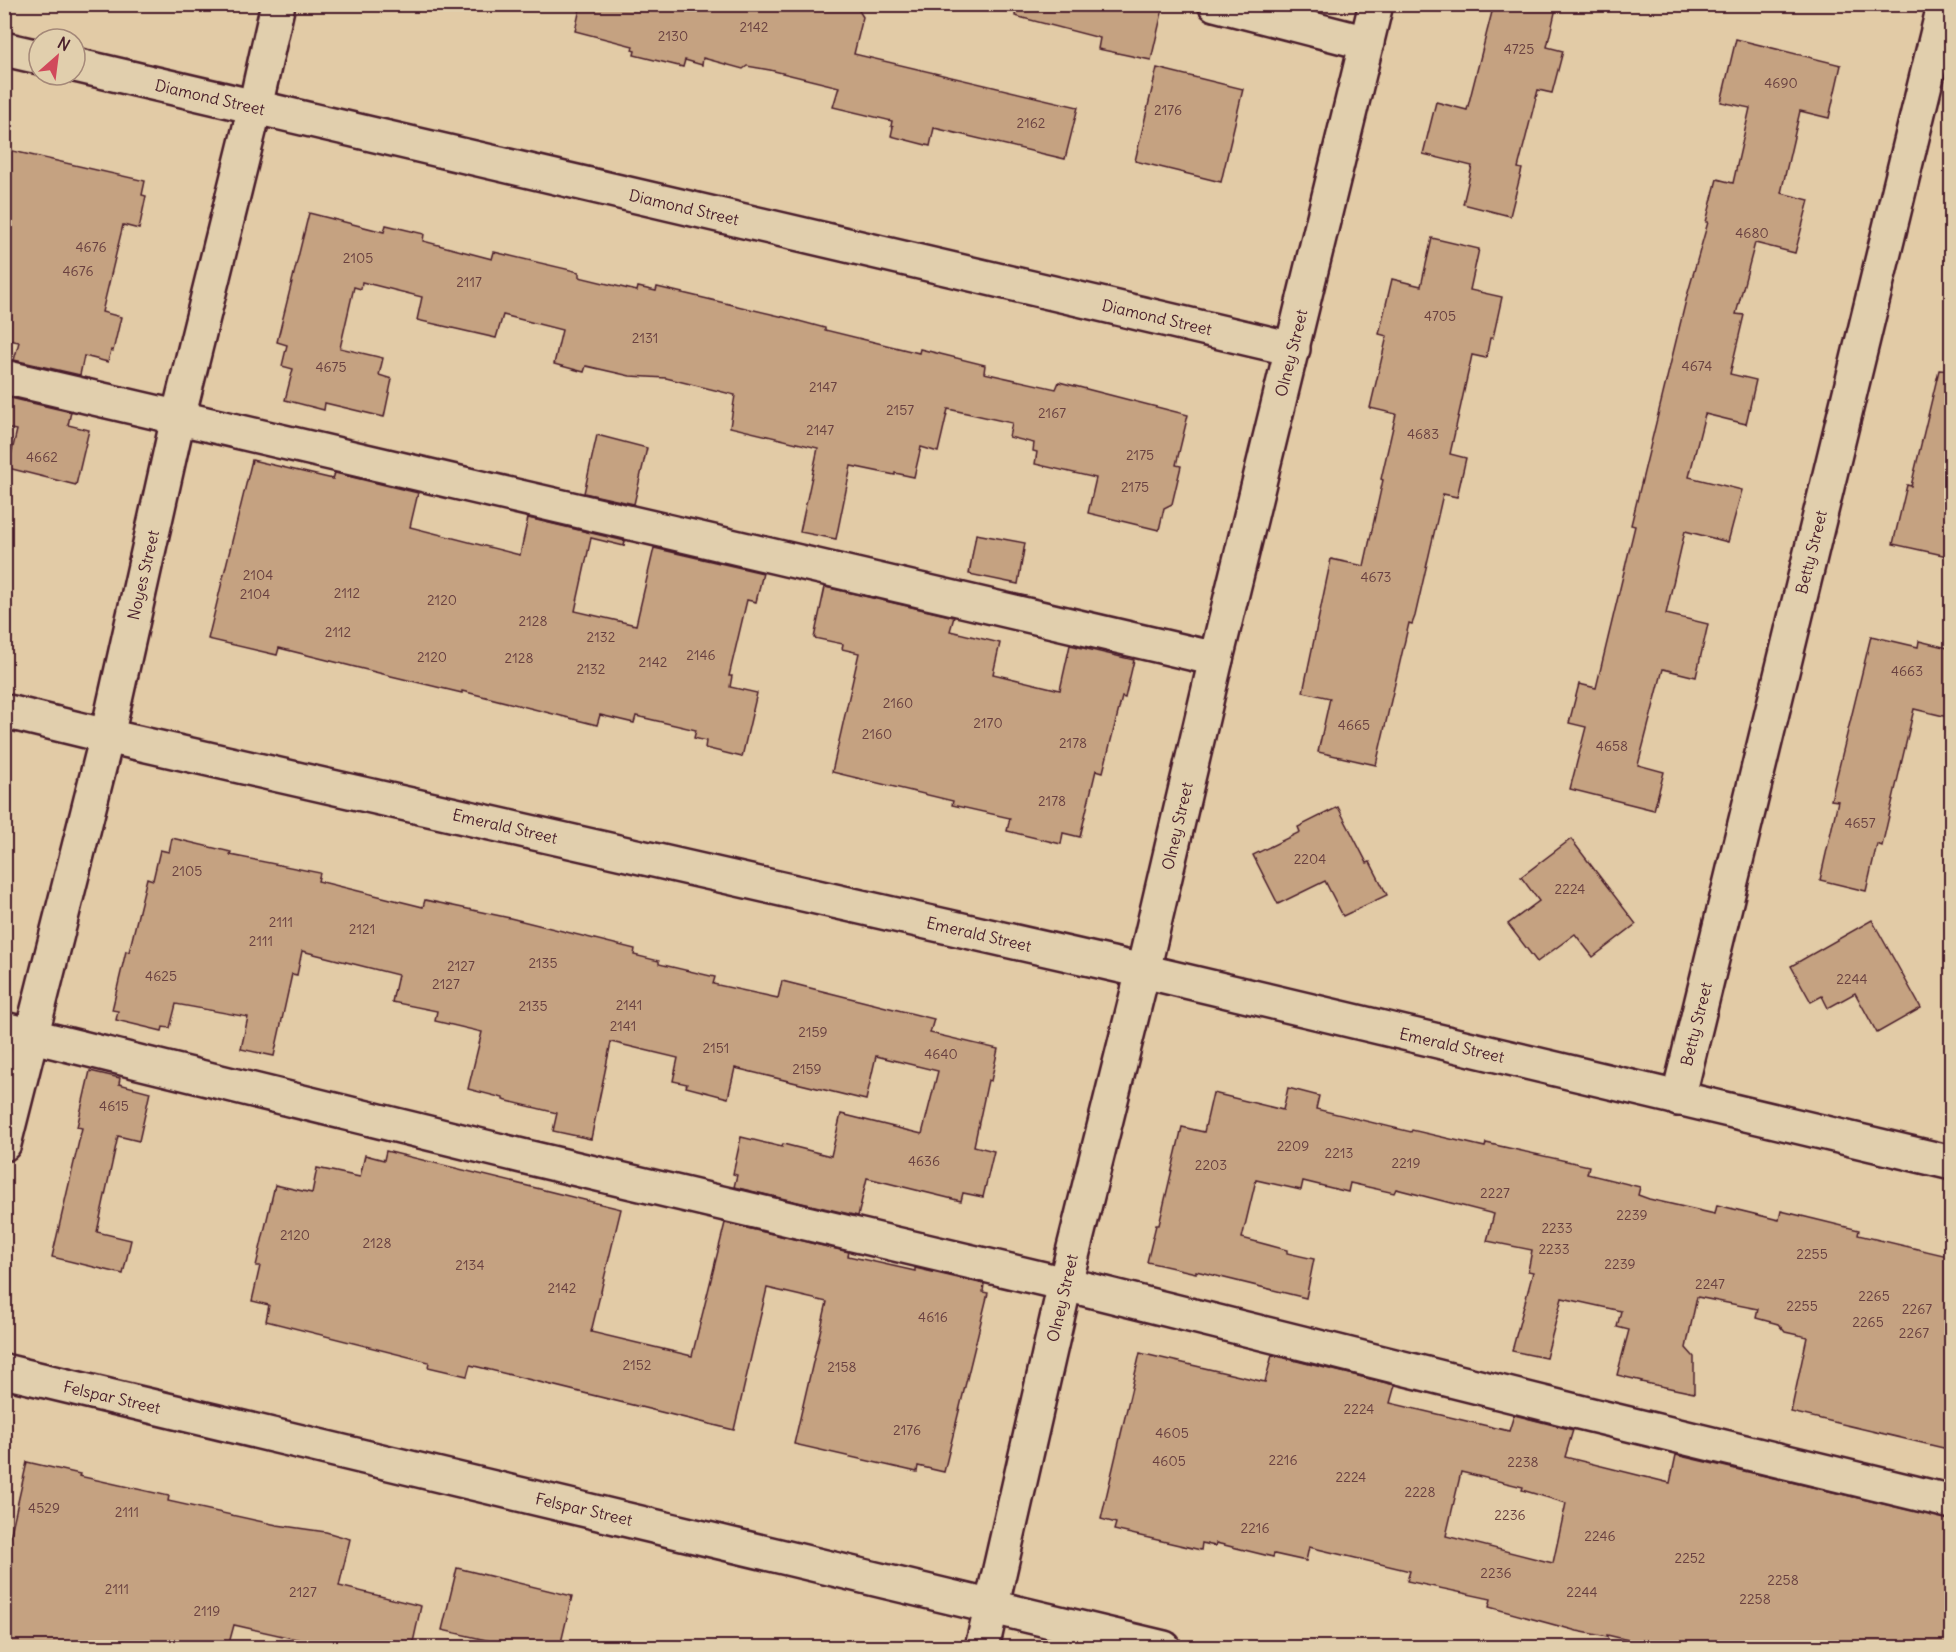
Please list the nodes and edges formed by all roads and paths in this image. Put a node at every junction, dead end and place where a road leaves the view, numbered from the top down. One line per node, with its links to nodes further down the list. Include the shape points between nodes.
1 (278, 4): 9 (street, Noyes Street)
2 (1215, 4): 5 (street)
3 (1376, 4): 5 (street, Olney Street)
4 (1942, 4): 18 (street, Betty Street)
5 (1367, 43): 10 (street, Olney Street)
6 (4, 49): 7 (street)
7 (27, 54)
8 (87, 68): 9 (street, Diamond Street)
9 (255, 107): 10 (street, Diamond Street); 12 (street, Noyes Street)
10 (1293, 348): 13 (street, Olney Street)
11 (4, 377): 12 (street)
12 (178, 418): 13 (street); 15 (street, Noyes Street)
13 (1216, 659): 16 (street, Olney Street)
14 (4, 711): 15 (street, Emerald Street)
15 (107, 736): 16 (street, Emerald Street); 17 (street, Noyes Street)
16 (1143, 971): 18 (street, Emerald Street); 21 (street, Olney Street)
17 (18, 1032): 19 (street, Noyes Street); 21 (street)
18 (1678, 1099): 20 (street, Emerald Street)
19 (4, 1144)
20 (1952, 1163)
21 (1065, 1284): 23 (street); 24 (street, Olney Street)
22 (4, 1371): 24 (street, Felspar Street)
23 (1952, 1502)
24 (992, 1606): 25 (street, Olney Street); 26 (street, Felspar Street)
25 (982, 1647)
26 (1164, 1647)

